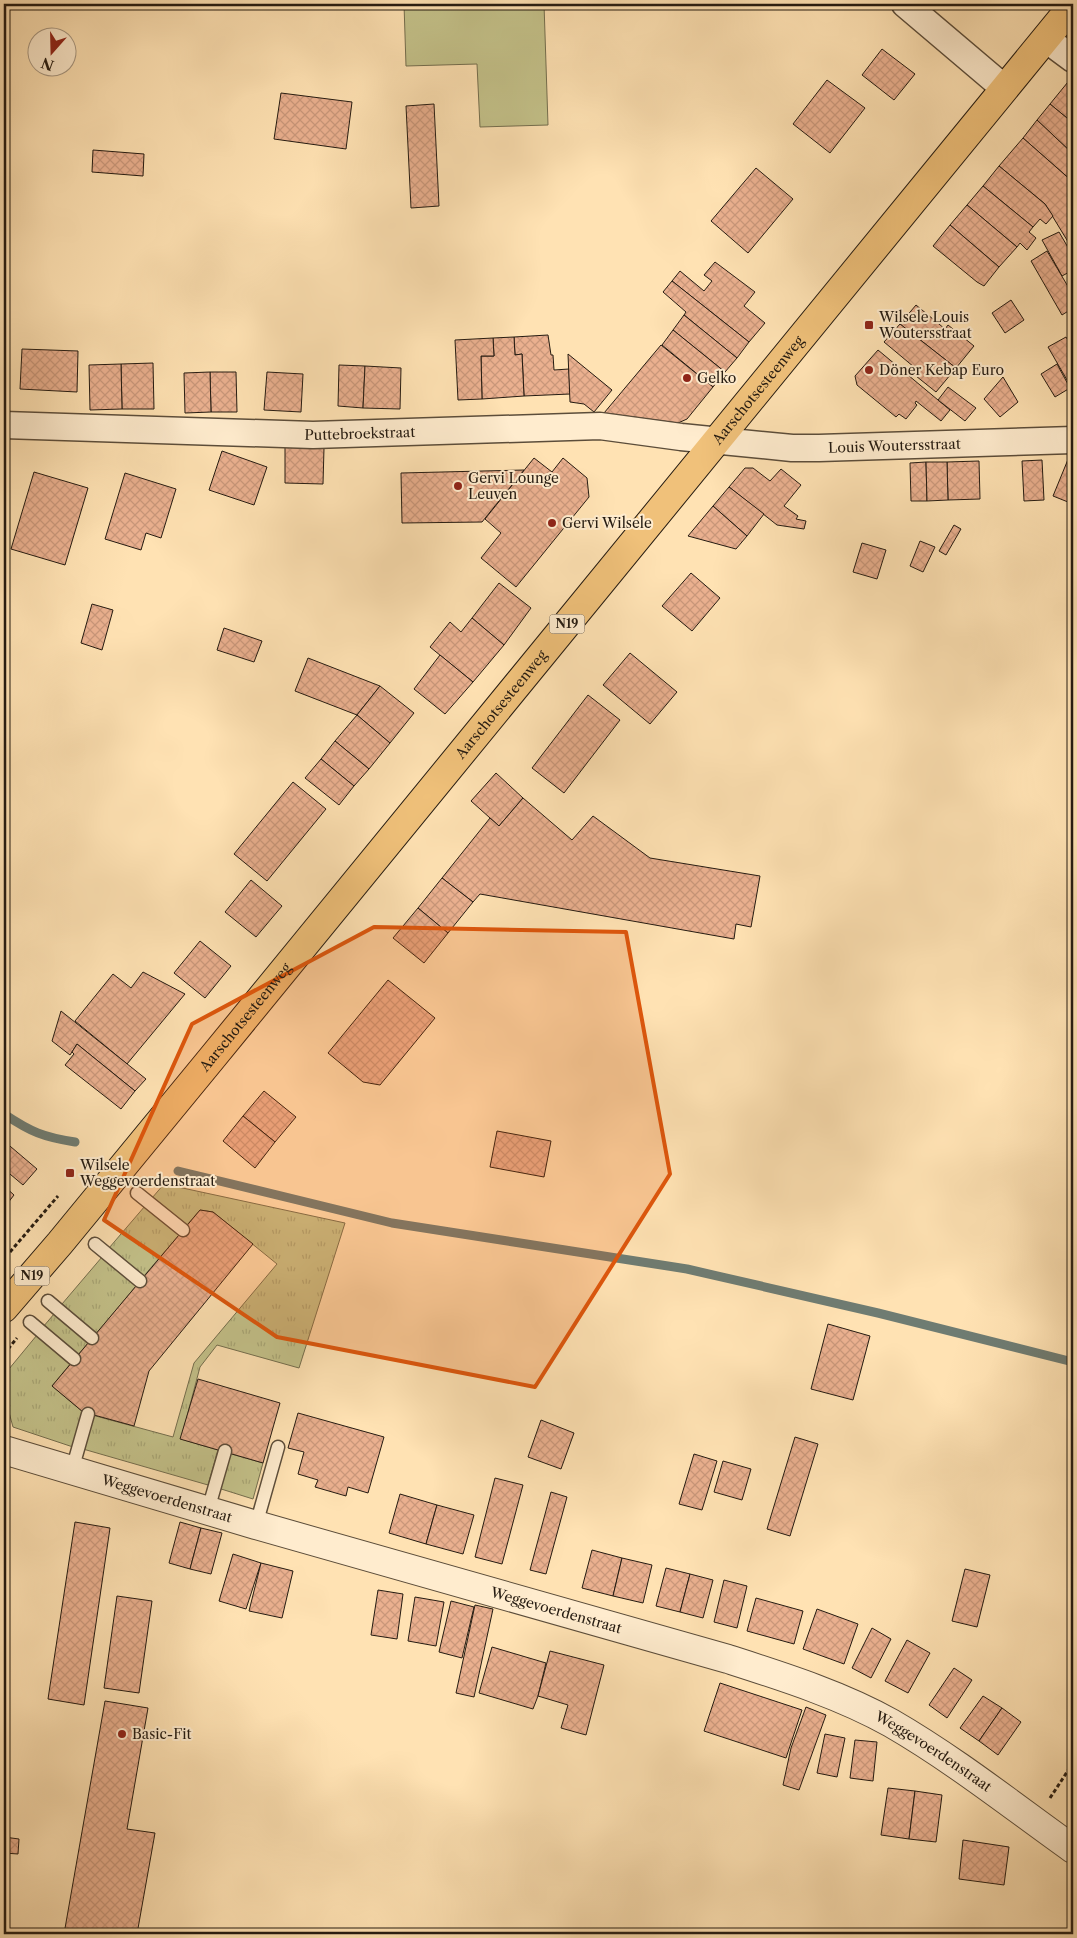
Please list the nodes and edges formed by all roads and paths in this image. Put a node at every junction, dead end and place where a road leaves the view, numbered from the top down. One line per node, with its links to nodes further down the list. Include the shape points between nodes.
1 (905, 4): 5 (street)
2 (1073, 5): 3 (main road, Aarschotsesteenweg / N19)
3 (1046, 39): 4 (street); 5 (main road, Aarschotsesteenweg / N19)
4 (1073, 59)
5 (1004, 88): 7 (main road, Aarschotsesteenweg / N19)
6 (4, 425): 7 (street, Puttebroekstraat, via 313,435 600,426)
7 (716, 440): 8 (street, Louis Woutersstraat, via 792,448); 14 (main road, Aarschotsesteenweg / N19)
8 (1073, 440)
9 (137, 1193): 10 (lane)
10 (183, 1230)
11 (95, 1244): 12 (lane)
12 (140, 1281)
13 (48, 1301): 16 (lane)
14 (4, 1308)
15 (30, 1322): 17 (lane)
16 (92, 1338)
17 (74, 1359)
18 (88, 1414): 22 (lane)
19 (278, 1447): 24 (lane)
20 (4, 1450): 22 (street, Weggevoerdenstraat)
21 (225, 1451): 23 (lane)
22 (72, 1470): 23 (street, Weggevoerdenstraat)
23 (208, 1510): 24 (street, Weggevoerdenstraat)
24 (256, 1525): 26 (street, Weggevoerdenstraat, via 786,1677 891,1723)
25 (1073, 1763): 26 (path)
26 (1034, 1821): 27 (street, Weggevoerdenstraat)
27 (1073, 1849)

